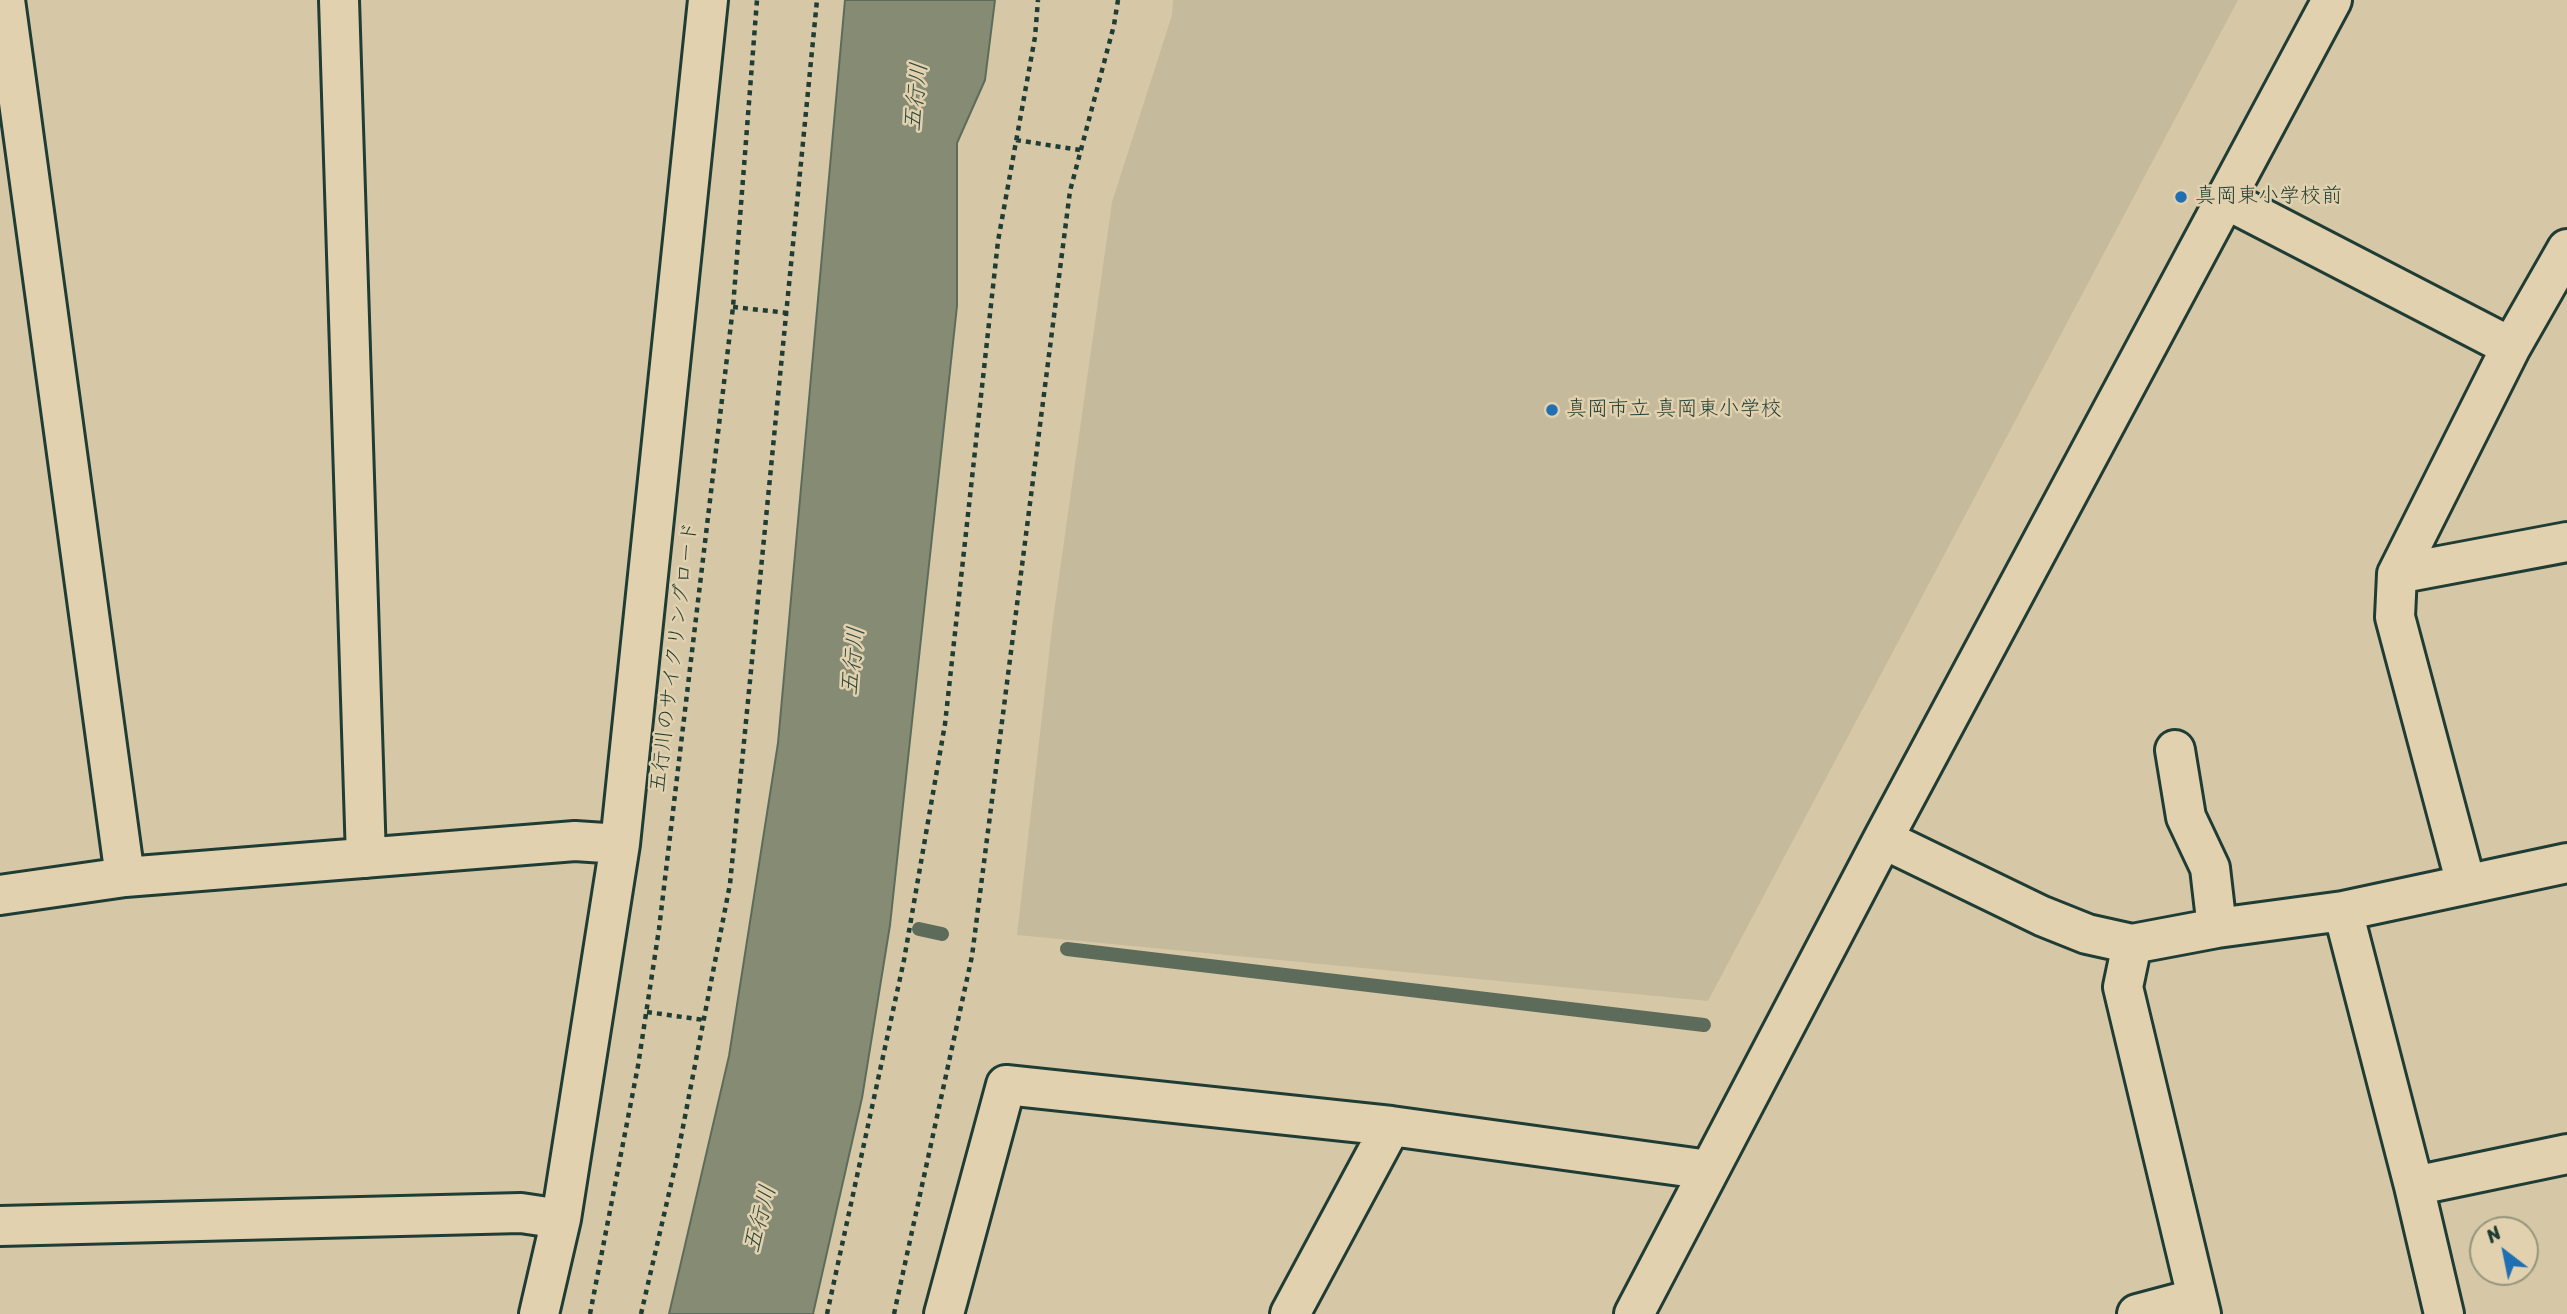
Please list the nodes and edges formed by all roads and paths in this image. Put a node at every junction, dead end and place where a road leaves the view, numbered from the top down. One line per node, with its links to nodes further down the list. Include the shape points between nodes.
1 (5, 0): 23 (street)
2 (339, 0): 21 (street)
3 (708, 0): 20 (street)
4 (757, 0): 13 (path, 五行川のサイクリングロード)
5 (817, 0): 14 (path)
6 (1038, 0): 9 (path)
7 (1118, 0): 10 (path)
8 (2332, 0): 11 (street)
9 (1016, 140): 10 (path); 41 (path, via 998,241 945,724 904,960)
10 (1080, 150): 42 (path, via 1070,191 972,956)
11 (2225, 199): 15 (street); 19 (street)
12 (2567, 249): 15 (street)
13 (733, 307): 14 (path); 29 (path, 五行川のサイクリングロード)
14 (788, 313): 30 (path, via 730,884)
15 (2511, 347): 17 (street)
16 (2567, 542): 17 (street)
17 (2397, 574): 24 (street, via 2395,617)
18 (2175, 750): 27 (street, via 2186,817 2210,868)
19 (1883, 839): 28 (street, via 2042,916 2087,934); 33 (street)
20 (621, 844): 21 (street, via 575,841); 35 (street)
21 (366, 858): 23 (street)
22 (2567, 863): 24 (street)
23 (125, 877): 25 (street)
24 (2466, 884): 26 (street)
25 (0, 895)
26 (2343, 911): 27 (street); 34 (street)
27 (2217, 928): 28 (street)
28 (2132, 944): 37 (street, via 2123,987)
29 (647, 1012): 30 (path); 39 (path, 五行川のサイクリングロード)
30 (704, 1020): 40 (path)
31 (1391, 1126): 33 (street); 43 (street, via 1006,1085); 44 (street)
32 (2567, 1154): 34 (street)
33 (1709, 1170): 45 (street)
34 (2414, 1186): 47 (street)
35 (561, 1219): 36 (street, via 521,1213); 38 (street)
36 (0, 1226)
37 (2199, 1306): 46 (street)
38 (539, 1314)
39 (590, 1314)
40 (641, 1314)
41 (827, 1314)
42 (894, 1314)
43 (944, 1314)
44 (1290, 1314)
45 (1634, 1314)
46 (2137, 1314)
47 (2444, 1314)

